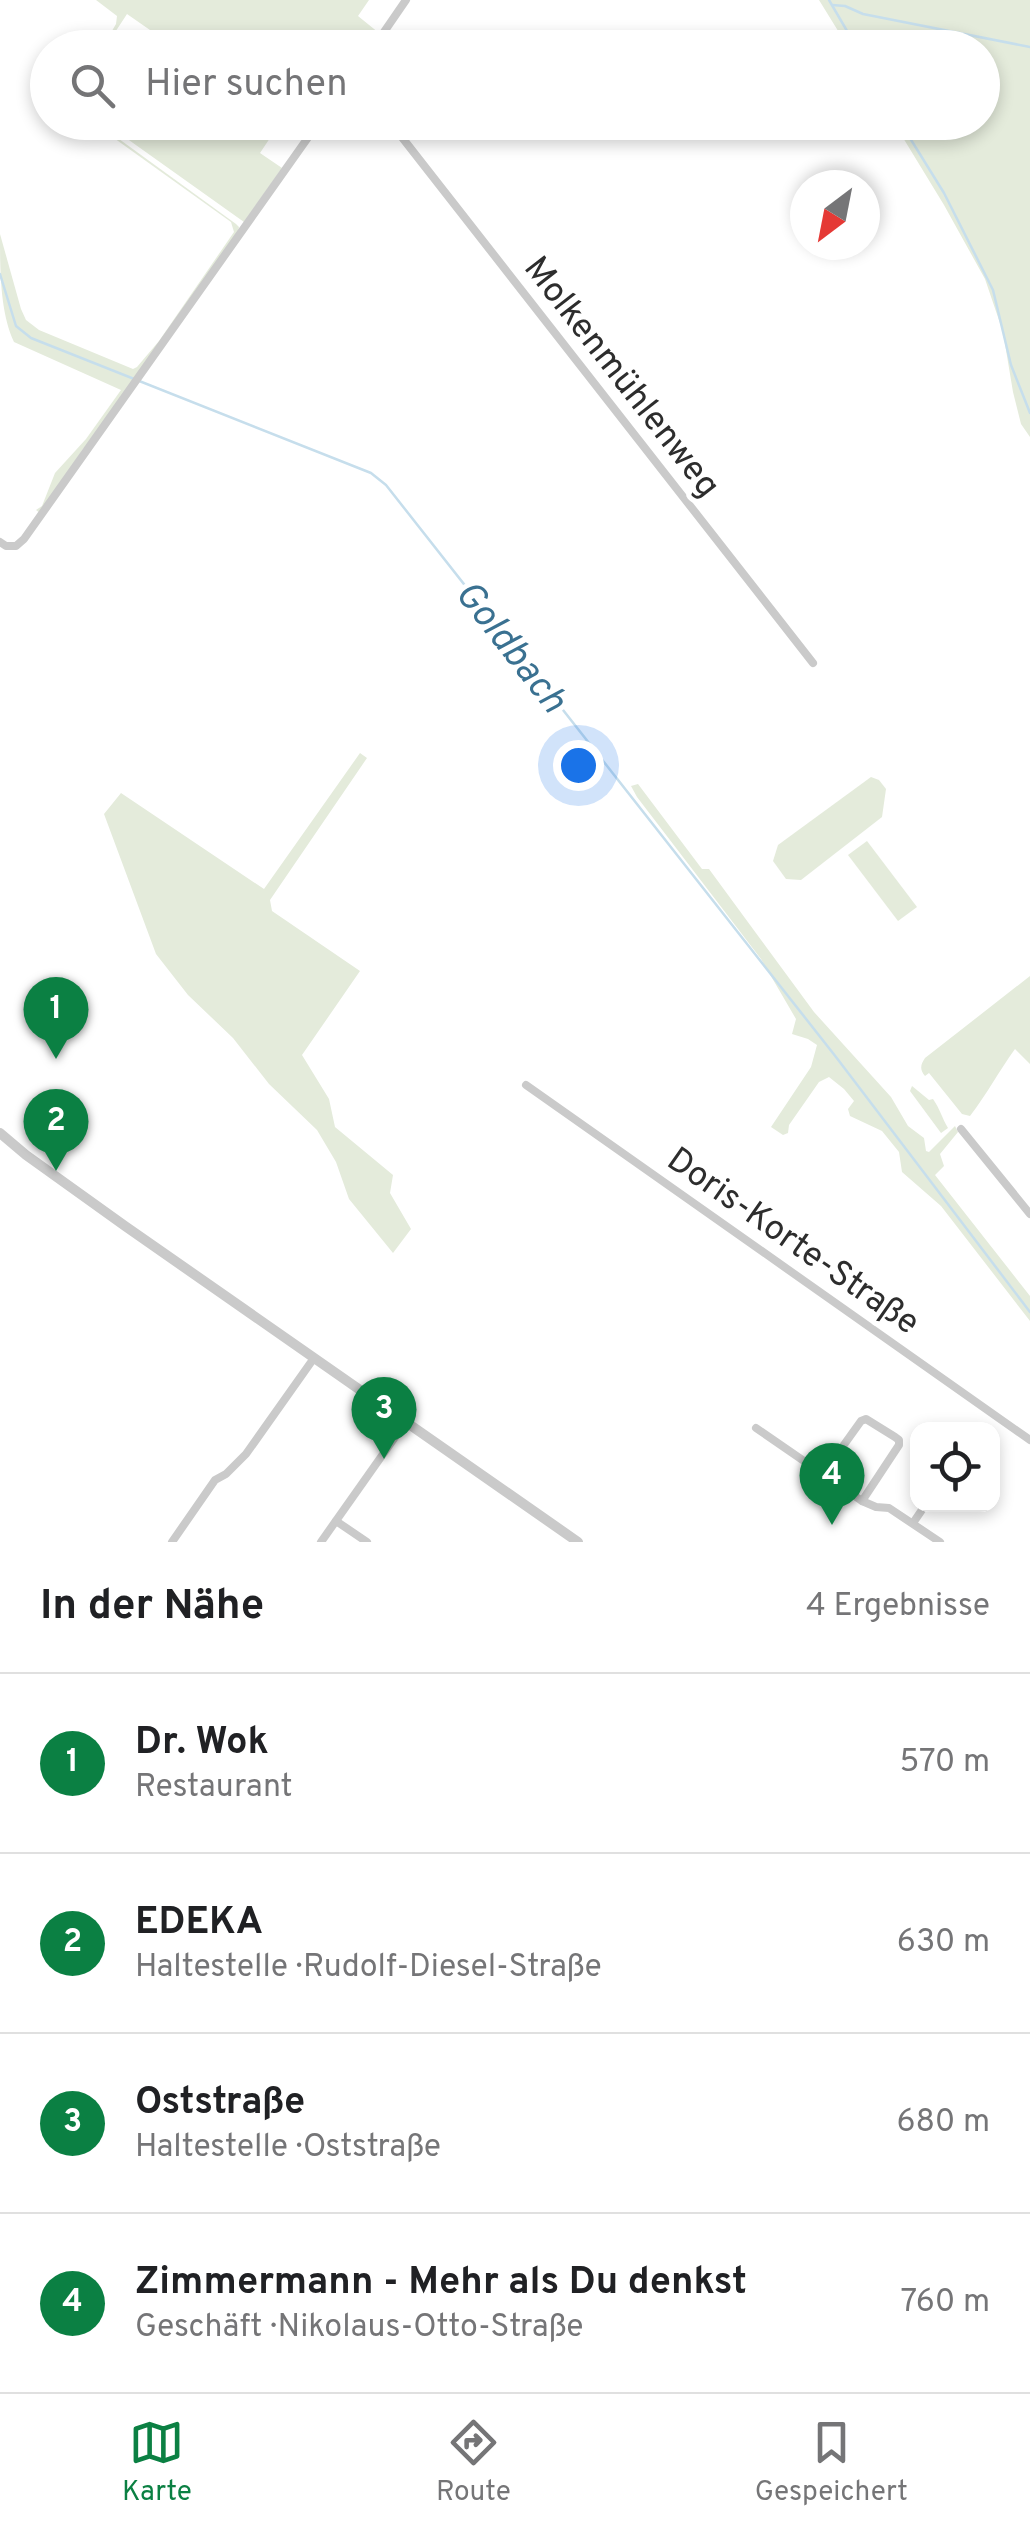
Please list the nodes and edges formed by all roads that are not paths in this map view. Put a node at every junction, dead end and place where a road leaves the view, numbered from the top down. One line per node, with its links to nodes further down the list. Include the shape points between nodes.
1 (406, 0): 2 (street)
2 (385, 30)
3 (306, 140): 5 (street, via 24,538 16,546)
4 (404, 140): 6 (street, Molkenmühlenweg)
5 (0, 542)
6 (813, 663)
7 (526, 1085): 14 (street, Doris-Korte-Straße)
8 (961, 1129): 10 (street)
9 (0, 1133): 11 (street)
10 (1030, 1214)
11 (314, 1358): 12 (street); 20 (street)
12 (405, 1423): 18 (street); 23 (street)
13 (756, 1428): 15 (street)
14 (1030, 1440)
15 (823, 1474): 16 (street); 16 (street, via 866,1418 895,1437 899,1445)
16 (862, 1501): 19 (street)
17 (921, 1512): 19 (street)
18 (336, 1521): 21 (street); 22 (street)
19 (913, 1523): 24 (street)
20 (172, 1542)
21 (322, 1542)
22 (367, 1542)
23 (578, 1542)
24 (940, 1542)

